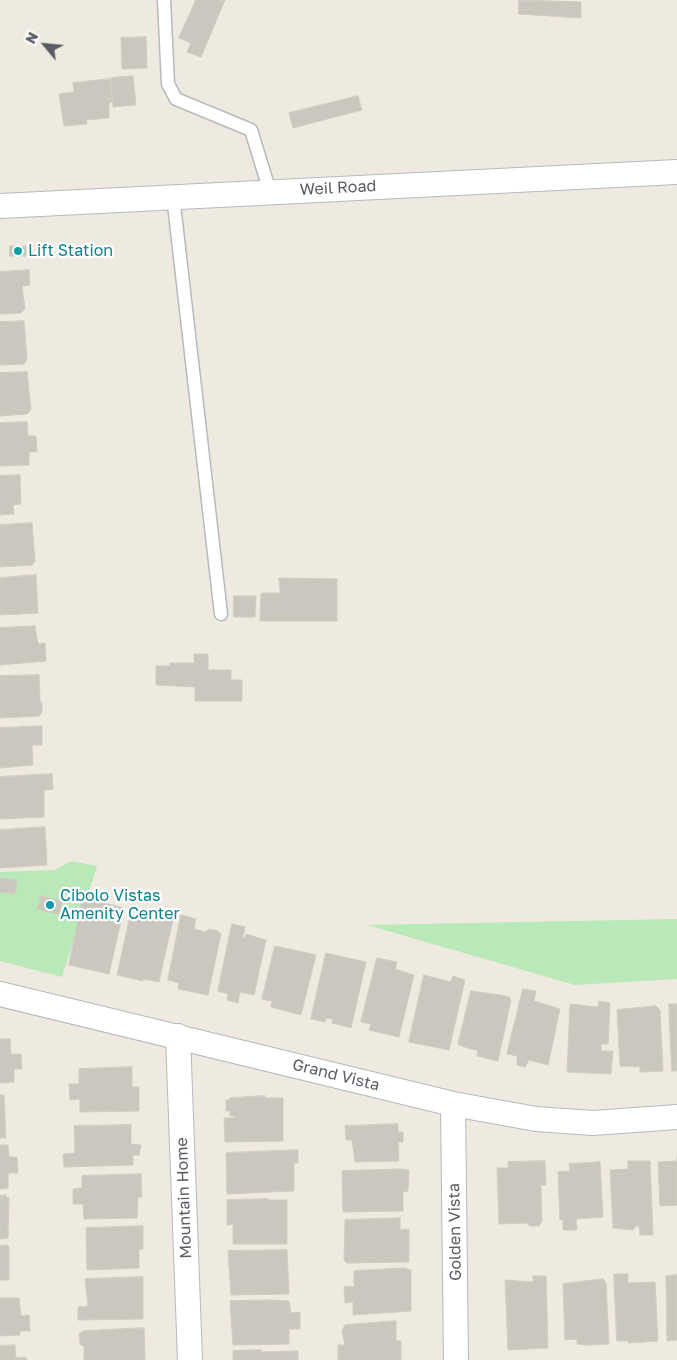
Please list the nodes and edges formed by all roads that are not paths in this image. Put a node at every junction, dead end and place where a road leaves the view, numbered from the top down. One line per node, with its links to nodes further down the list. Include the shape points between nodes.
1 (164, 0): 3 (lane, via 168,84 176,99 251,130)
2 (677, 172): 3 (street, Weil Road)
3 (270, 192): 4 (street, Weil Road)
4 (173, 196): 5 (street, Weil Road); 6 (lane)
5 (0, 206)
6 (221, 614)
7 (0, 994): 8 (street, Grand Vista)
8 (178, 1036): 9 (street, Grand Vista); 11 (street, Mountain Home)
9 (453, 1104): 10 (street, Grand Vista, via 536,1119 593,1123); 12 (street, Golden Vista)
10 (677, 1117)
11 (190, 1360)
12 (456, 1360)

